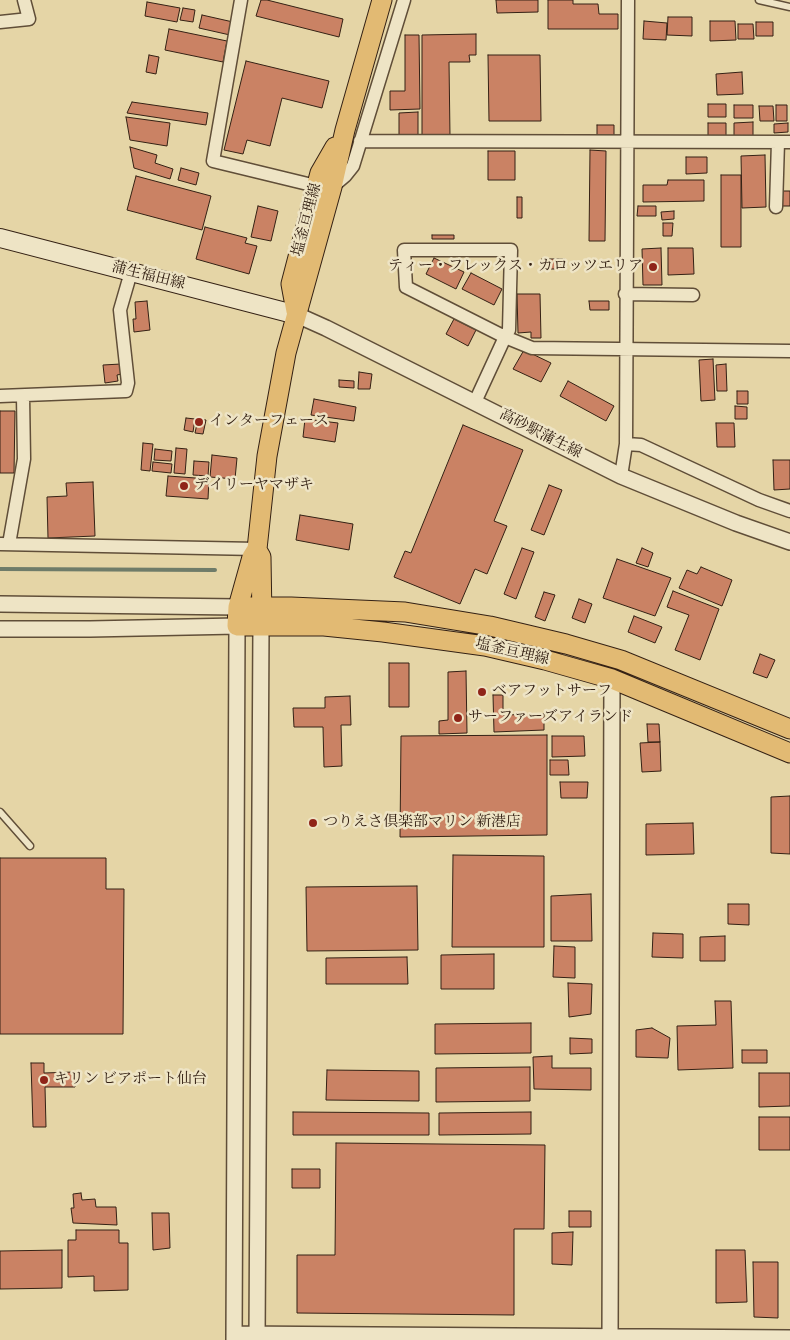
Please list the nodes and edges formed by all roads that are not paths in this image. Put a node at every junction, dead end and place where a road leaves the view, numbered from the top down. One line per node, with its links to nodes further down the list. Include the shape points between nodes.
1 (24, 0): 8 (street, via 29,19)
2 (241, 0): 12 (street, via 213,161)
3 (382, 0): 12 (main road, 塩釜亘理線, via 345,130)
4 (404, 0): 9 (street)
5 (628, 0): 10 (street)
6 (759, 0): 7 (lane)
7 (790, 7)
8 (0, 22)
9 (360, 141): 10 (street); 12 (street, via 353,166 345,176)
10 (626, 142): 11 (street); 16 (street)
11 (784, 142): 13 (street)
12 (324, 187): 18 (main road, 塩釜亘理線); 18 (main road, 塩釜亘理線, via 316,210 308,217 291,284)
13 (776, 208)
14 (0, 238): 15 (main road, 蒲生福田線)
15 (130, 272): 18 (main road, 蒲生福田線); 23 (street, via 120,310 127,389 120,392)
16 (625, 294): 17 (street); 20 (street)
17 (693, 295)
18 (297, 315): 24 (street, 高砂駅蒲生線); 30 (main road, 塩釜亘理線, via 286,353 268,456)
19 (505, 337): 19 (street, via 406,287 404,250 511,250 509,330); 20 (street, via 532,348); 24 (street)
20 (625, 350): 21 (street); 25 (street)
21 (790, 350)
22 (0, 396): 23 (street)
23 (23, 396): 29 (street, via 24,459)
24 (474, 402): 26 (street, 高砂駅蒲生線)
25 (626, 444): 26 (street); 27 (street, via 641,446)
26 (621, 476): 28 (street, 高砂駅蒲生線)
27 (790, 511)
28 (790, 542)
29 (4, 544): 30 (street)
30 (256, 554): 31 (main road, 塩釜亘理線)
31 (254, 582): 33 (main road); 34 (main road, 塩釜亘理線)
32 (0, 604): 34 (street)
33 (262, 606): 34 (main road, 塩釜亘理線); 36 (main road); 39 (main road, 塩釜亘理線, via 405,612 490,626 620,660)
34 (238, 607): 35 (main road, 塩釜亘理線)
35 (237, 626): 36 (main road, 塩釜亘理線); 37 (street); 43 (street)
36 (261, 626): 38 (main road, 塩釜亘理線, via 324,626 431,637 485,646); 44 (street)
37 (0, 629)
38 (612, 679): 40 (main road, 塩釜亘理線); 45 (street)
39 (790, 729)
40 (790, 753)
41 (0, 812): 42 (lane)
42 (30, 846)
43 (234, 1337): 44 (street)
44 (257, 1337): 45 (street)
45 (610, 1338): 46 (street)
46 (790, 1338)

